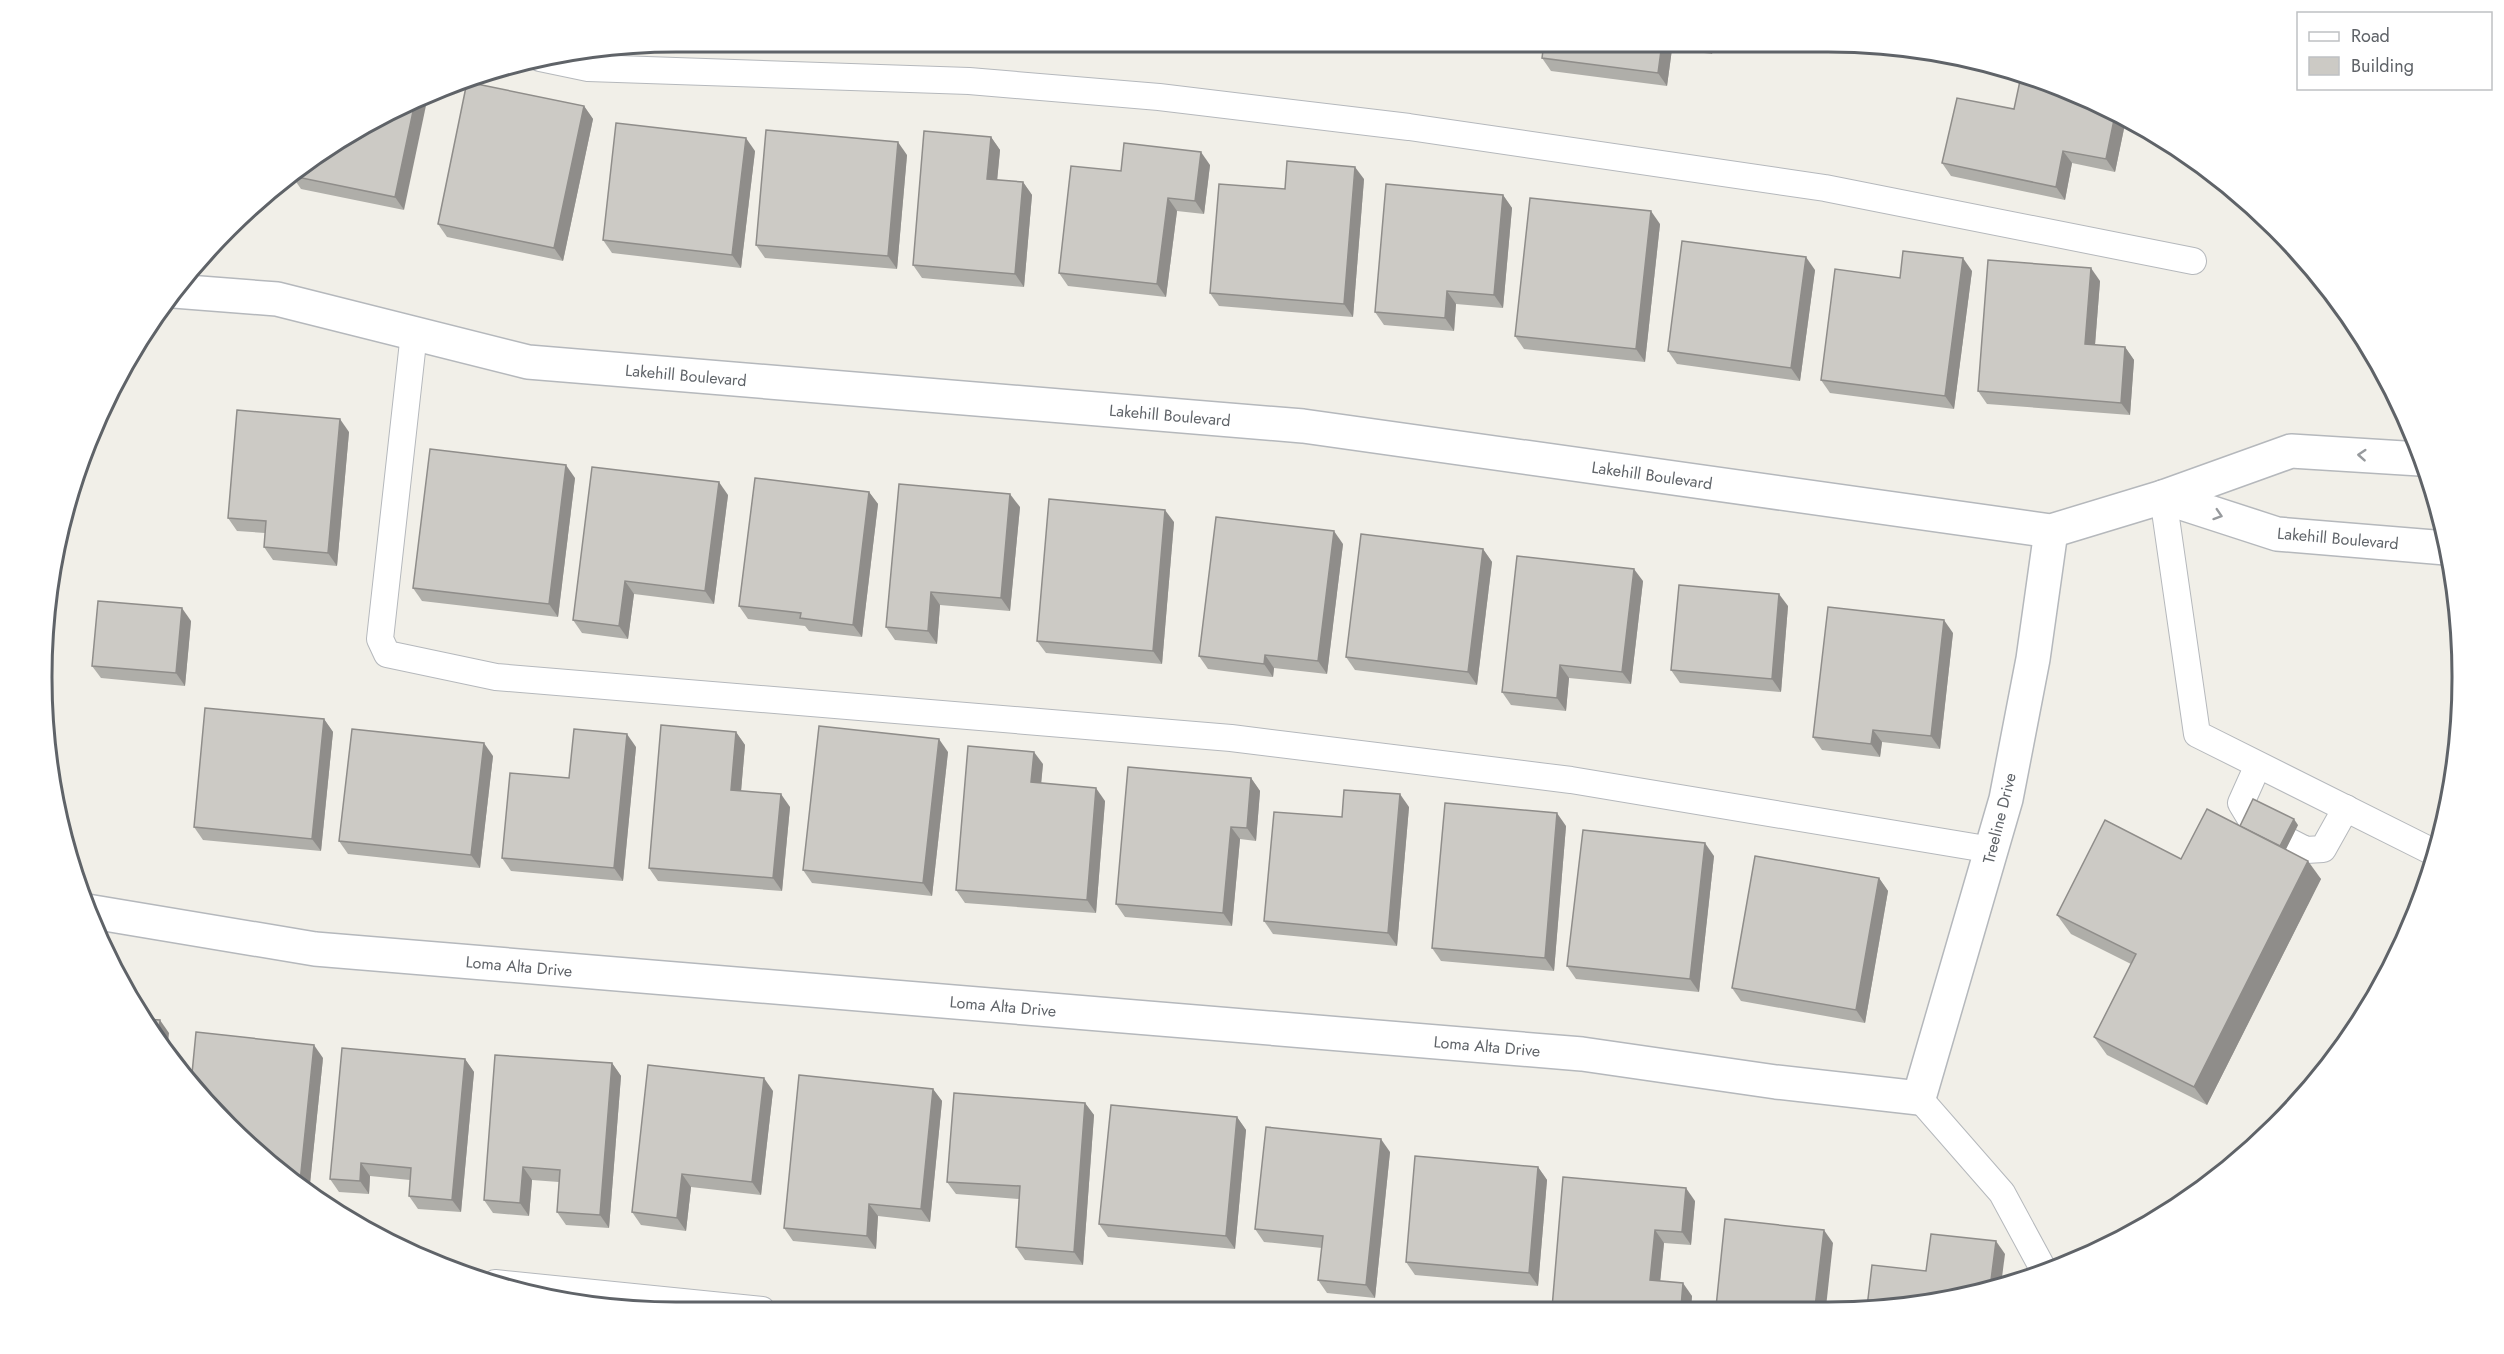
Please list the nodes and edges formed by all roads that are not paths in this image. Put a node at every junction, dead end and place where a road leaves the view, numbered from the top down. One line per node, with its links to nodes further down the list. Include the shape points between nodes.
1 (563, 63): 2 (lane, via 588,68 969,81 1159,97 1397,126 1825,188)
2 (2193, 261)
3 (186, 292): 4 (street, Lakehill Boulevard, via 278,299)
4 (414, 333): 7 (street, Lakehill Boulevard, via 528,362 1303,426); 12 (lane, via 380,639 387,654 496,677 1231,738 1571,780)
5 (2412, 458): 6 (street, Lakehill Boulevard, one-way to 6, via 2291,450)
6 (2163, 497): 7 (street, Lakehill Boulevard); 8 (street, Lakehill Boulevard, one-way to 8, via 2277,534); 9 (lane, via 2197,734)
7 (2051, 531): 12 (street, Treeline Drive, via 2022,717)
8 (2438, 547)
9 (2259, 765): 10 (lane); 10 (lane, via 2241,803 2253,823 2306,850 2323,849)
10 (2346, 808): 11 (lane)
11 (2427, 849)
12 (1992, 850): 14 (street, Treeline Drive)
13 (99, 913): 14 (street, Loma Alta Drive, via 315,949 1582,1054)
14 (1919, 1098): 15 (lane, via 2002,1193)
15 (2040, 1264)
16 (549, 1288): 17 (lane)
17 (683, 1302)

